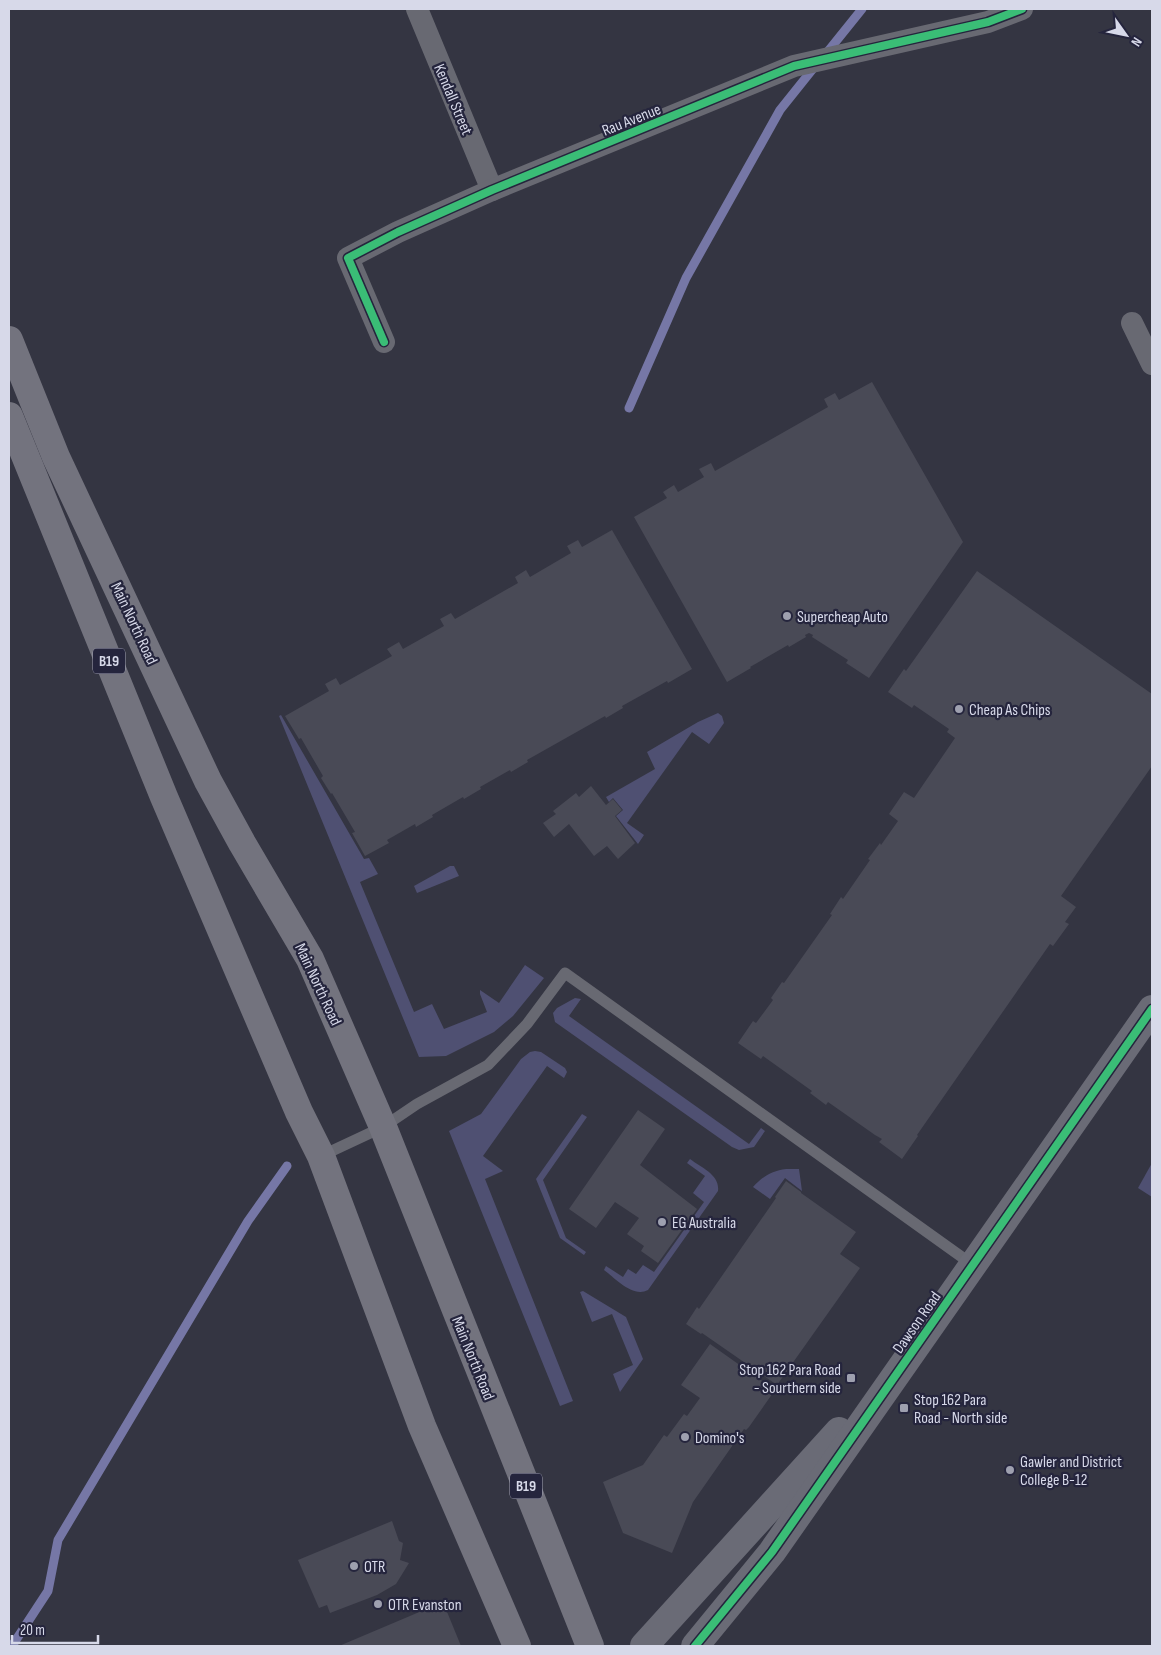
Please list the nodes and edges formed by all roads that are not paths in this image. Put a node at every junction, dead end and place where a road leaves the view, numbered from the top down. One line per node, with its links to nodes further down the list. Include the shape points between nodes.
1 (417, 9): 3 (street, Kendall Street)
2 (1022, 9): 3 (street, Rau Avenue, via 988,22 794,66)
3 (492, 190): 6 (street, Rau Avenue, via 348,258)
4 (1132, 323): 7 (street)
5 (9, 340): 8 (main road, Main North Road / B19)
6 (384, 342)
7 (1152, 364)
8 (15, 366): 11 (main road, Main North Road / B19, via 208,780 310,959)
9 (9, 416): 12 (main road, B19, via 164,798)
10 (1152, 1009): 13 (street, Dawson Road)
11 (383, 1126): 12 (lane); 13 (lane, via 488,1065 527,1024 565,973); 16 (main road, Main North Road / B19)
12 (321, 1156): 15 (main road, B19, via 422,1426)
13 (973, 1265): 14 (street, Dawson Road)
14 (919, 1342): 17 (street, Dawson Road); 18 (street, Dawson Road, via 772,1552)
15 (517, 1646)
16 (590, 1646)
17 (644, 1646)
18 (695, 1646)

